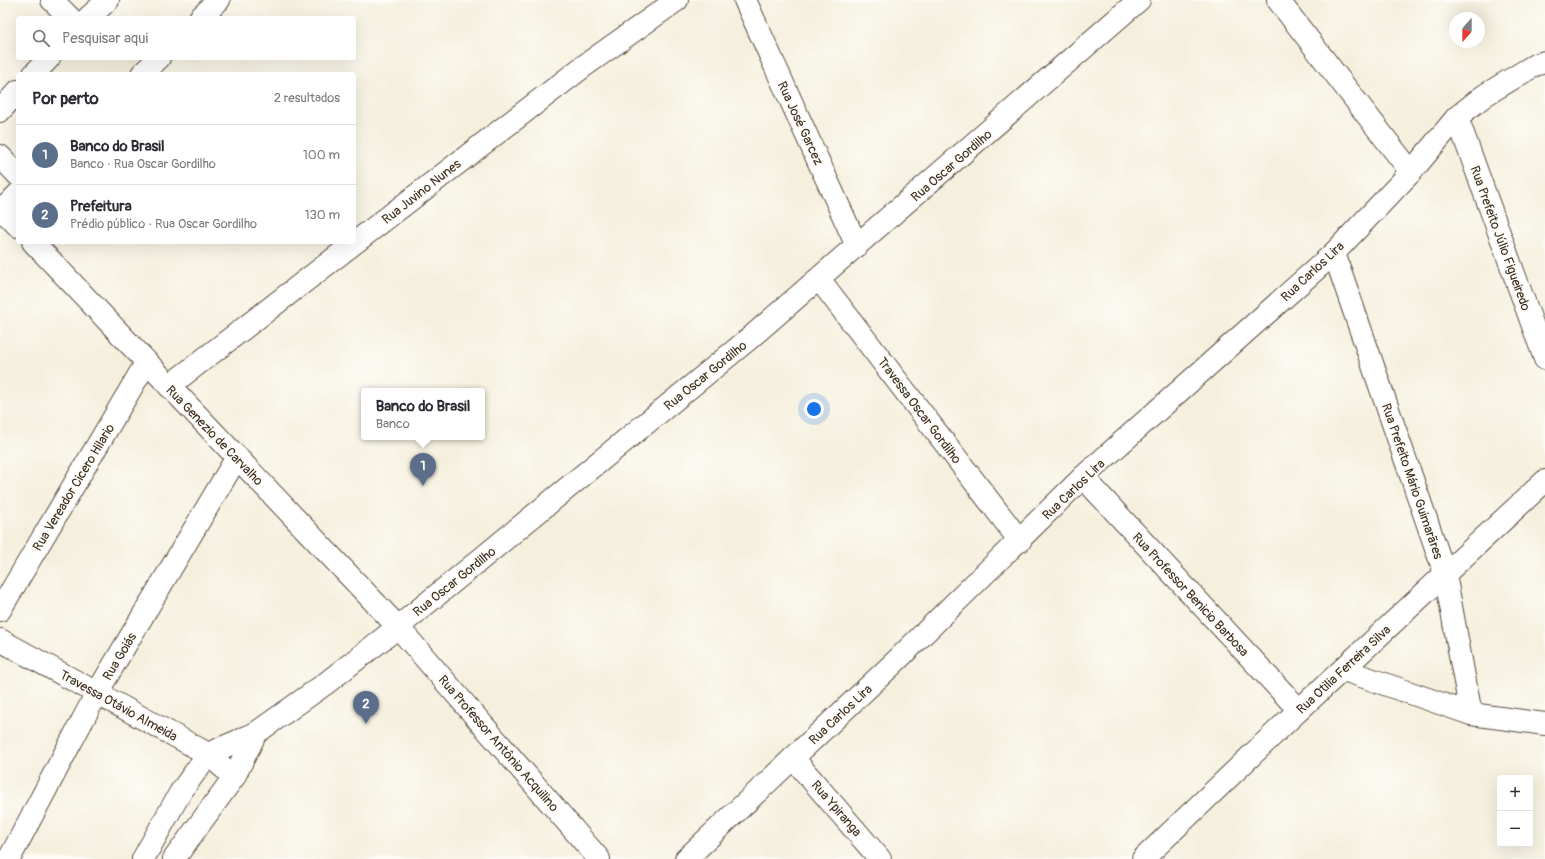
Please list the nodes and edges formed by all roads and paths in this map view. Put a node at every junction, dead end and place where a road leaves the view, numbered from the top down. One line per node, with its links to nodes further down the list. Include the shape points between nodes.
1 (52, 0): 8 (street)
2 (108, 0): 9 (street)
3 (219, 0): 10 (street)
4 (677, 0): 25 (street, Rua Juvino Nunes, via 584,66)
5 (745, 0): 28 (street, Rua José Garcez)
6 (1139, 0): 28 (street, Rua Oscar Gordilho)
7 (1278, 0): 20 (street)
8 (68, 16)
9 (90, 16)
10 (202, 16)
11 (47, 60): 14 (street)
12 (157, 60): 15 (street)
13 (1545, 62): 18 (street, Rua Carlos Lira, via 1535,65 1485,95)
14 (36, 72)
15 (144, 72)
16 (16, 93): 17 (street)
17 (0, 111)
18 (1457, 117): 20 (street, Rua Carlos Lira); 31 (street, Rua Prefeito Júlio Figueiredo)
19 (0, 156): 21 (street)
20 (1411, 172): 29 (street, Rua Carlos Lira)
21 (16, 173)
22 (16, 196): 23 (street)
23 (1, 210): 24 (street)
24 (16, 224)
25 (356, 242)
26 (35, 244): 32 (street, Rua Genezio de Carvalho)
27 (353, 244): 33 (street, Rua Juvino Nunes)
28 (857, 246): 30 (street, Rua Oscar Gordilho)
29 (1334, 253): 35 (street, Rua Carlos Lira); 38 (street, Rua Prefeito Mário Guimarãres)
30 (820, 279): 37 (street, Travessa Oscar Gordilho); 40 (street, Rua Oscar Gordilho)
31 (1545, 359)
32 (146, 363): 33 (street, Rua Genezio de Carvalho); 39 (street, Rua Vereador Cicero Hilario)
33 (169, 386): 34 (street, Rua Genezio de Carvalho)
34 (237, 457): 40 (street, Rua Genezio de Carvalho); 43 (street, Rua Goiás)
35 (1083, 477): 37 (street, Rua Carlos Lira); 44 (street, Rua Professor Benicio Barbosa)
36 (1545, 481): 38 (street, Rua Otilia Ferreira Silva)
37 (1020, 541): 49 (street, Rua Carlos Lira)
38 (1445, 574): 42 (street, Rua Otilia Ferreira Silva); 45 (street, Rua Prefeito Mário Guimarãres)
39 (0, 610)
40 (398, 627): 47 (street, Rua Oscar Gordilho, via 325,684); 54 (street, Rua Professor Antônio Acquilino)
41 (0, 640): 43 (street, Travessa Otávio Almeida)
42 (1344, 670): 44 (street, Rua Otilia Ferreira Silva); 45 (street)
43 (97, 693): 48 (street, Travessa Otávio Almeida); 51 (street, Rua Goiás)
44 (1299, 710): 57 (street, Rua Otilia Ferreira Silva)
45 (1471, 714): 46 (street)
46 (1545, 724)
47 (256, 733): 48 (street, Rua Oscar Gordilho); 50 (street, Rua Oscar Gordilho)
48 (208, 754): 50 (street, Travessa Otávio Almeida); 52 (street, via 180,793)
49 (793, 758): 55 (street, Rua Carlos Lira); 56 (street, Rua Ypiranga)
50 (234, 777): 53 (street, Rua Oscar Gordilho)
51 (9, 859)
52 (142, 859)
53 (174, 859)
54 (599, 859)
55 (686, 859)
56 (880, 859)
57 (1143, 859)

